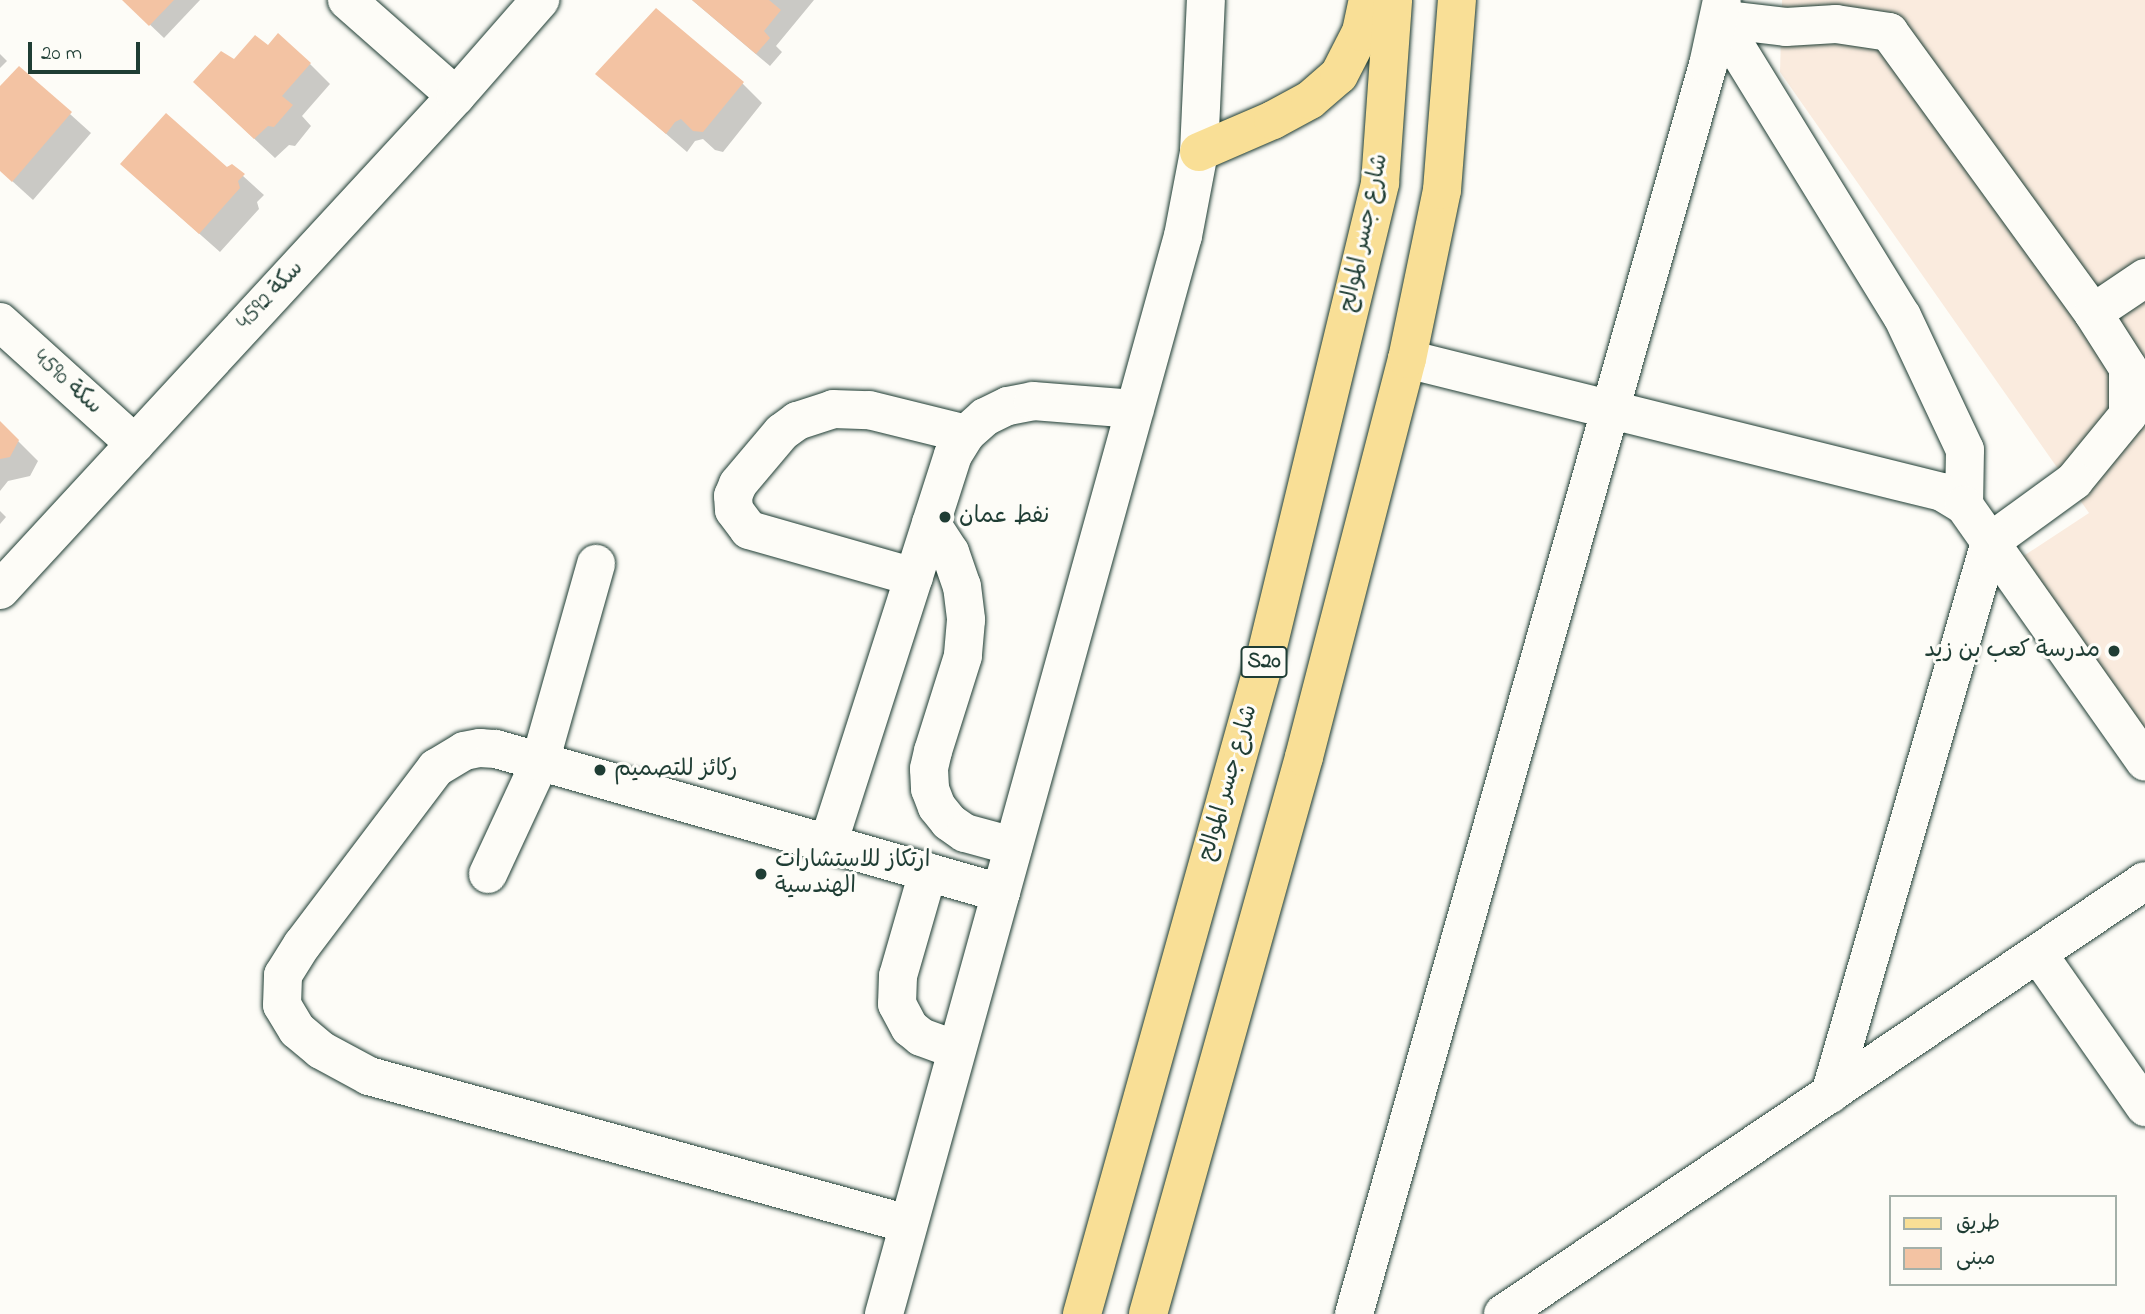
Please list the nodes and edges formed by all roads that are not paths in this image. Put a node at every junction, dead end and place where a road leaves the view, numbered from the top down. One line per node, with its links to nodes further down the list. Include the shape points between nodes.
1 (347, 0): 9 (street)
2 (540, 0): 9 (street, سكة 4592)
3 (1206, 0): 10 (street)
4 (1368, 0): 10 (main road, via 1361,32 1339,75 1301,105)
5 (1393, 0): 39 (main road, شارع جسر الموالح / S20, via 1380,183 1265,659)
6 (1457, 0): 14 (main road, via 1442,190)
7 (1720, 9): 8 (street, via 1786,27); 15 (street); 19 (street, via 1902,316 1965,450)
8 (1843, 12): 12 (street, via 1889,32)
9 (456, 96): 18 (street, سكة 4592)
10 (1199, 152): 16 (street, via 1183,236)
11 (2145, 278): 12 (street)
12 (2093, 313): 21 (street, via 2128,368 2128,415 2074,481)
13 (0, 322): 18 (street, سكة 4590)
14 (1407, 359): 15 (street); 40 (main road, via 1304,757)
15 (1611, 408): 19 (street, via 1916,484); 41 (street)
16 (1135, 409): 17 (street, via 1033,401 1008,405); 28 (street)
17 (966, 434): 20 (street, via 953,455); 23 (street, via 869,410 833,409 797,421 782,432 733,496 734,509 749,530)
18 (135, 444): 24 (street, سكة 4592)
19 (1964, 505): 21 (street)
20 (931, 523): 23 (street); 28 (street, via 950,552 962,586 966,621 963,656 929,769 930,789 937,807 965,833)
21 (1990, 542): 26 (street); 35 (street)
22 (596, 564): 25 (street)
23 (914, 577): 27 (street)
24 (0, 590)
25 (540, 762): 27 (street); 30 (street); 37 (street, via 480,748 464,751 436,768 290,962 281,990 287,1018 321,1050 369,1076)
26 (2145, 762)
27 (828, 844): 29 (street)
28 (1013, 846): 32 (street)
29 (928, 872): 32 (street); 34 (street, via 898,976 897,1004 910,1028 921,1037)
30 (488, 874)
31 (2145, 881): 33 (street)
32 (1001, 893): 34 (street)
33 (2038, 954): 35 (street); 36 (street)
34 (956, 1050): 37 (street)
35 (1830, 1094): 42 (street)
36 (2145, 1107)
37 (908, 1224): 38 (street)
38 (884, 1314)
39 (1082, 1314)
40 (1148, 1314)
41 (1354, 1314)
42 (1503, 1314)

